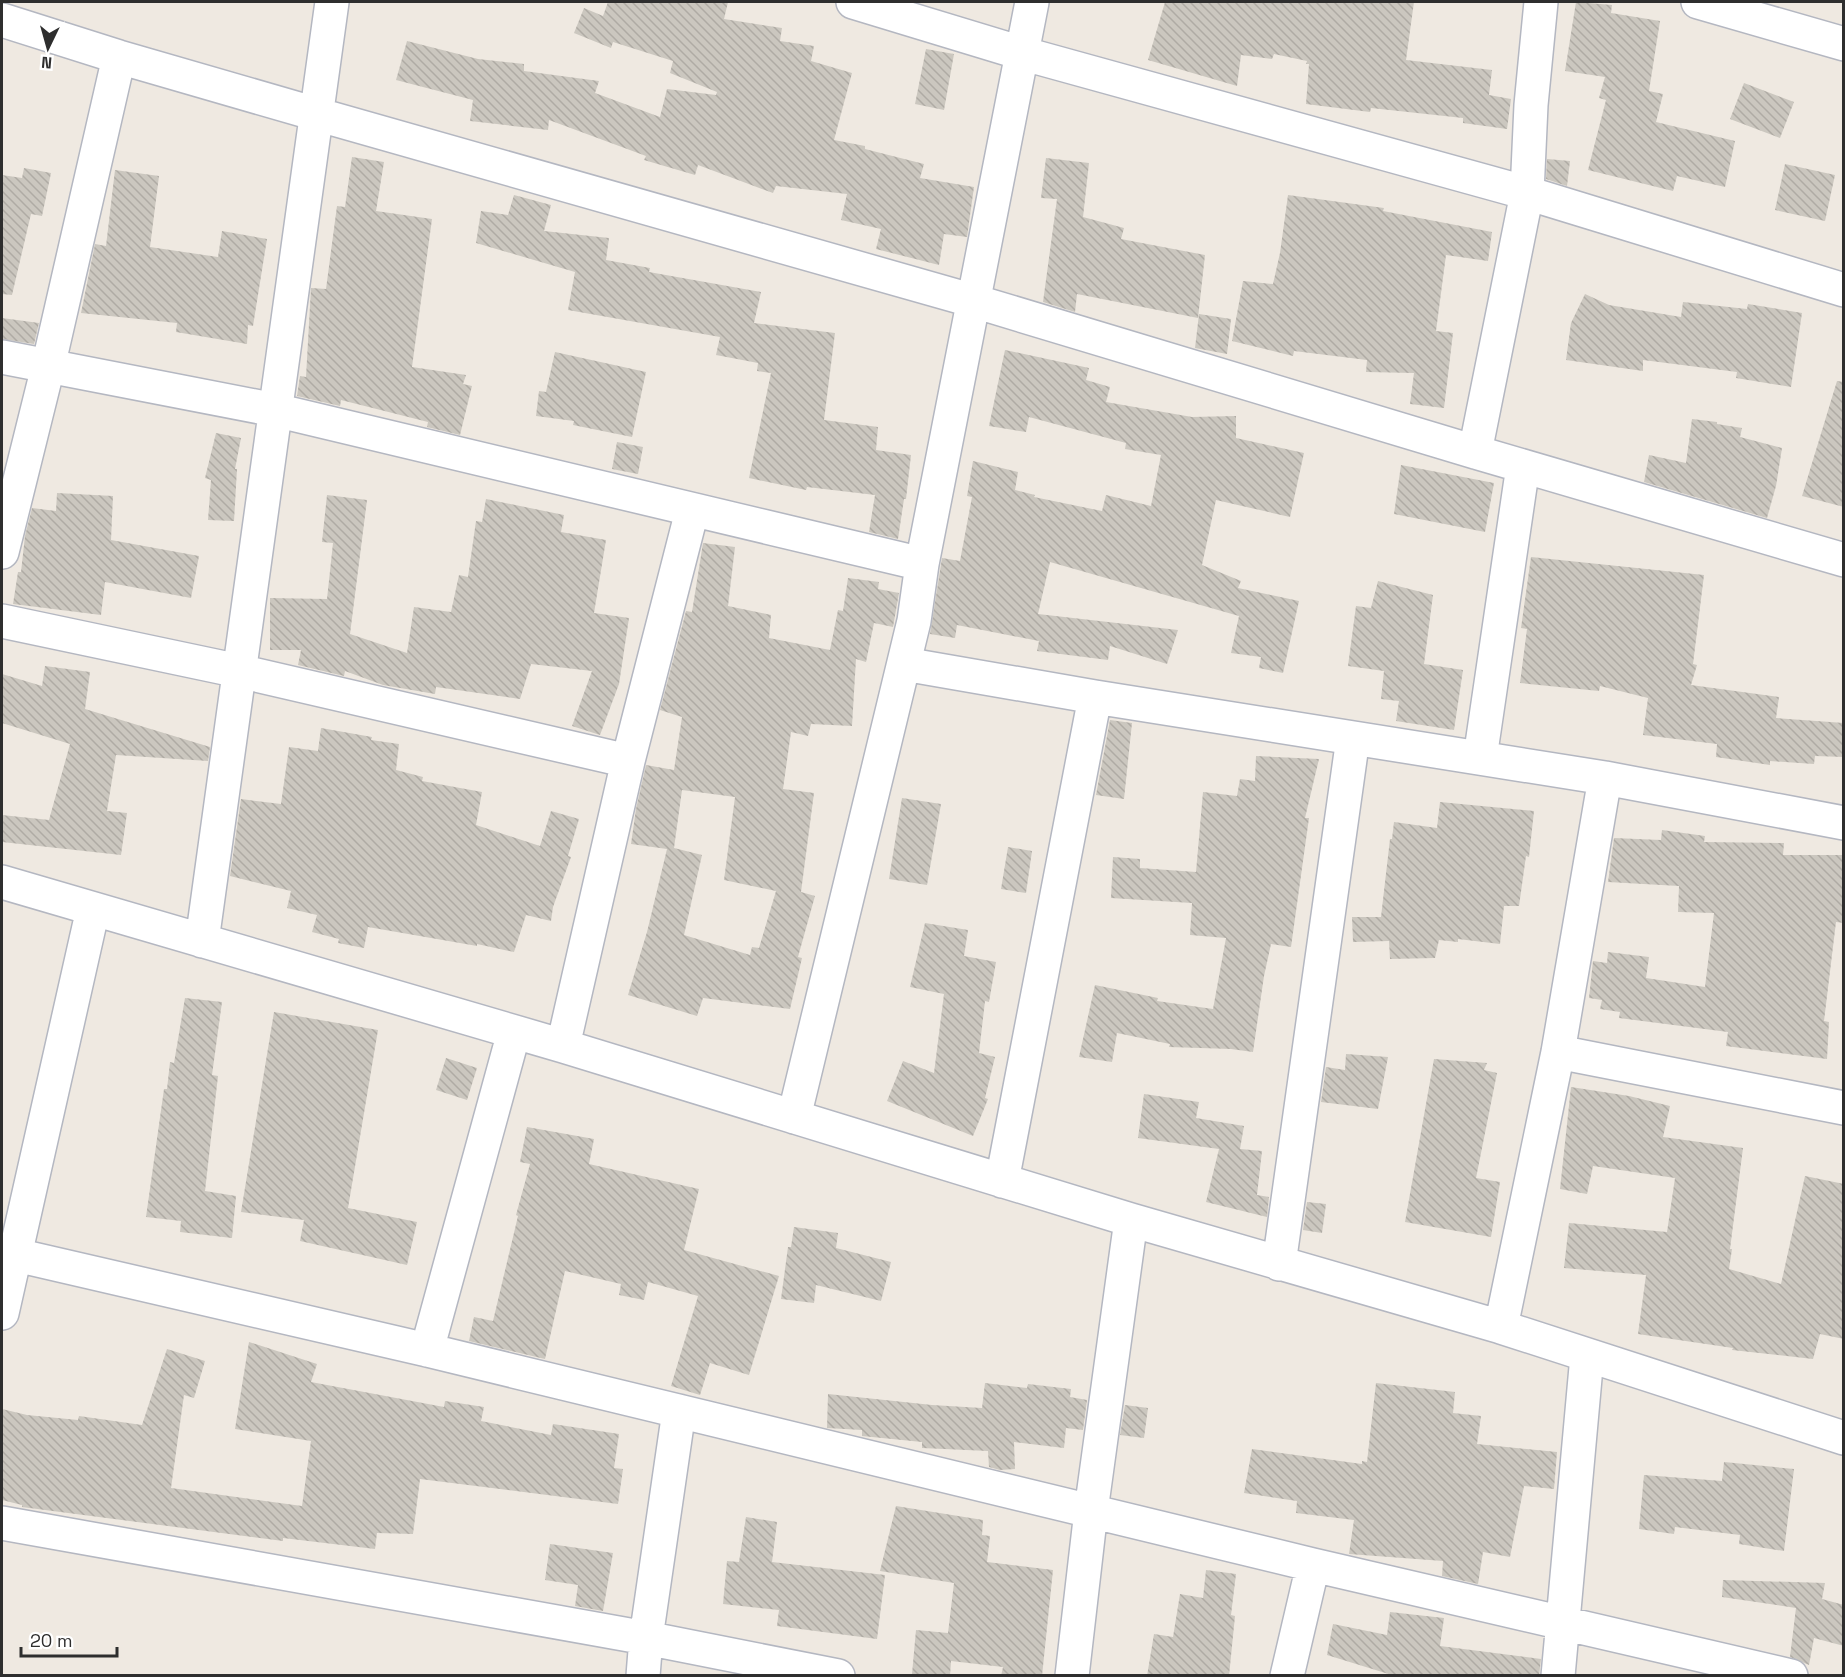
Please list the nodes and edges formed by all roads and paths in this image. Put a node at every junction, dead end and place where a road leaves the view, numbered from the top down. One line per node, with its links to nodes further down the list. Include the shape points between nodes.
1 (332, 2): 10 (street)
2 (853, 2): 8 (street)
3 (1032, 2): 8 (street)
4 (1541, 2): 11 (street)
5 (1698, 2): 7 (street)
6 (2, 20): 9 (street)
7 (1844, 44)
8 (1021, 53): 11 (street); 13 (street)
9 (119, 57): 10 (street); 15 (street)
10 (316, 114): 13 (street); 16 (street)
11 (1527, 193): 12 (street); 17 (street)
12 (1844, 290)
13 (974, 302): 17 (street); 22 (street)
14 (2, 357): 15 (street)
15 (48, 367): 16 (street); 20 (street)
16 (275, 410): 19 (street); 25 (street)
17 (1475, 452): 18 (street)
18 (1523, 466): 21 (street); 28 (street)
19 (692, 510): 22 (street); 29 (street)
20 (2, 552)
21 (1844, 560)
22 (922, 564): 24 (street)
23 (2, 621): 25 (street)
24 (904, 664): 26 (street); 39 (street)
25 (238, 671): 29 (street); 34 (street)
26 (1095, 697): 27 (street); 40 (street)
27 (1353, 738): 28 (street); 43 (street)
28 (1480, 758): 30 (street)
29 (628, 761): 36 (street)
30 (1605, 778): 31 (street); 37 (street)
31 (1844, 823)
32 (2, 882): 33 (street)
33 (93, 909): 34 (street); 42 (street)
34 (202, 941): 35 (street)
35 (514, 1032): 36 (street); 46 (street)
36 (563, 1046): 39 (street)
37 (1558, 1052): 38 (street); 45 (street)
38 (1844, 1108)
39 (794, 1118): 40 (street)
40 (1002, 1181): 41 (street)
41 (1131, 1220): 43 (street); 50 (street)
42 (16, 1255): 44 (street); 46 (street)
43 (1279, 1263): 45 (street)
44 (2, 1313)
45 (1501, 1327): 47 (street)
46 (427, 1350): 48 (street)
47 (1587, 1356): 49 (street); 53 (street)
48 (679, 1411): 50 (street); 54 (street)
49 (1844, 1438)
50 (1090, 1511): 52 (street); 57 (street)
51 (2, 1523): 54 (street)
52 (1313, 1565): 53 (street); 58 (street)
53 (1564, 1624): 59 (street); 60 (street)
54 (646, 1638): 55 (street); 56 (street)
55 (643, 1676)
56 (838, 1676)
57 (1072, 1676)
58 (1287, 1676)
59 (1558, 1676)
60 (1791, 1676)

